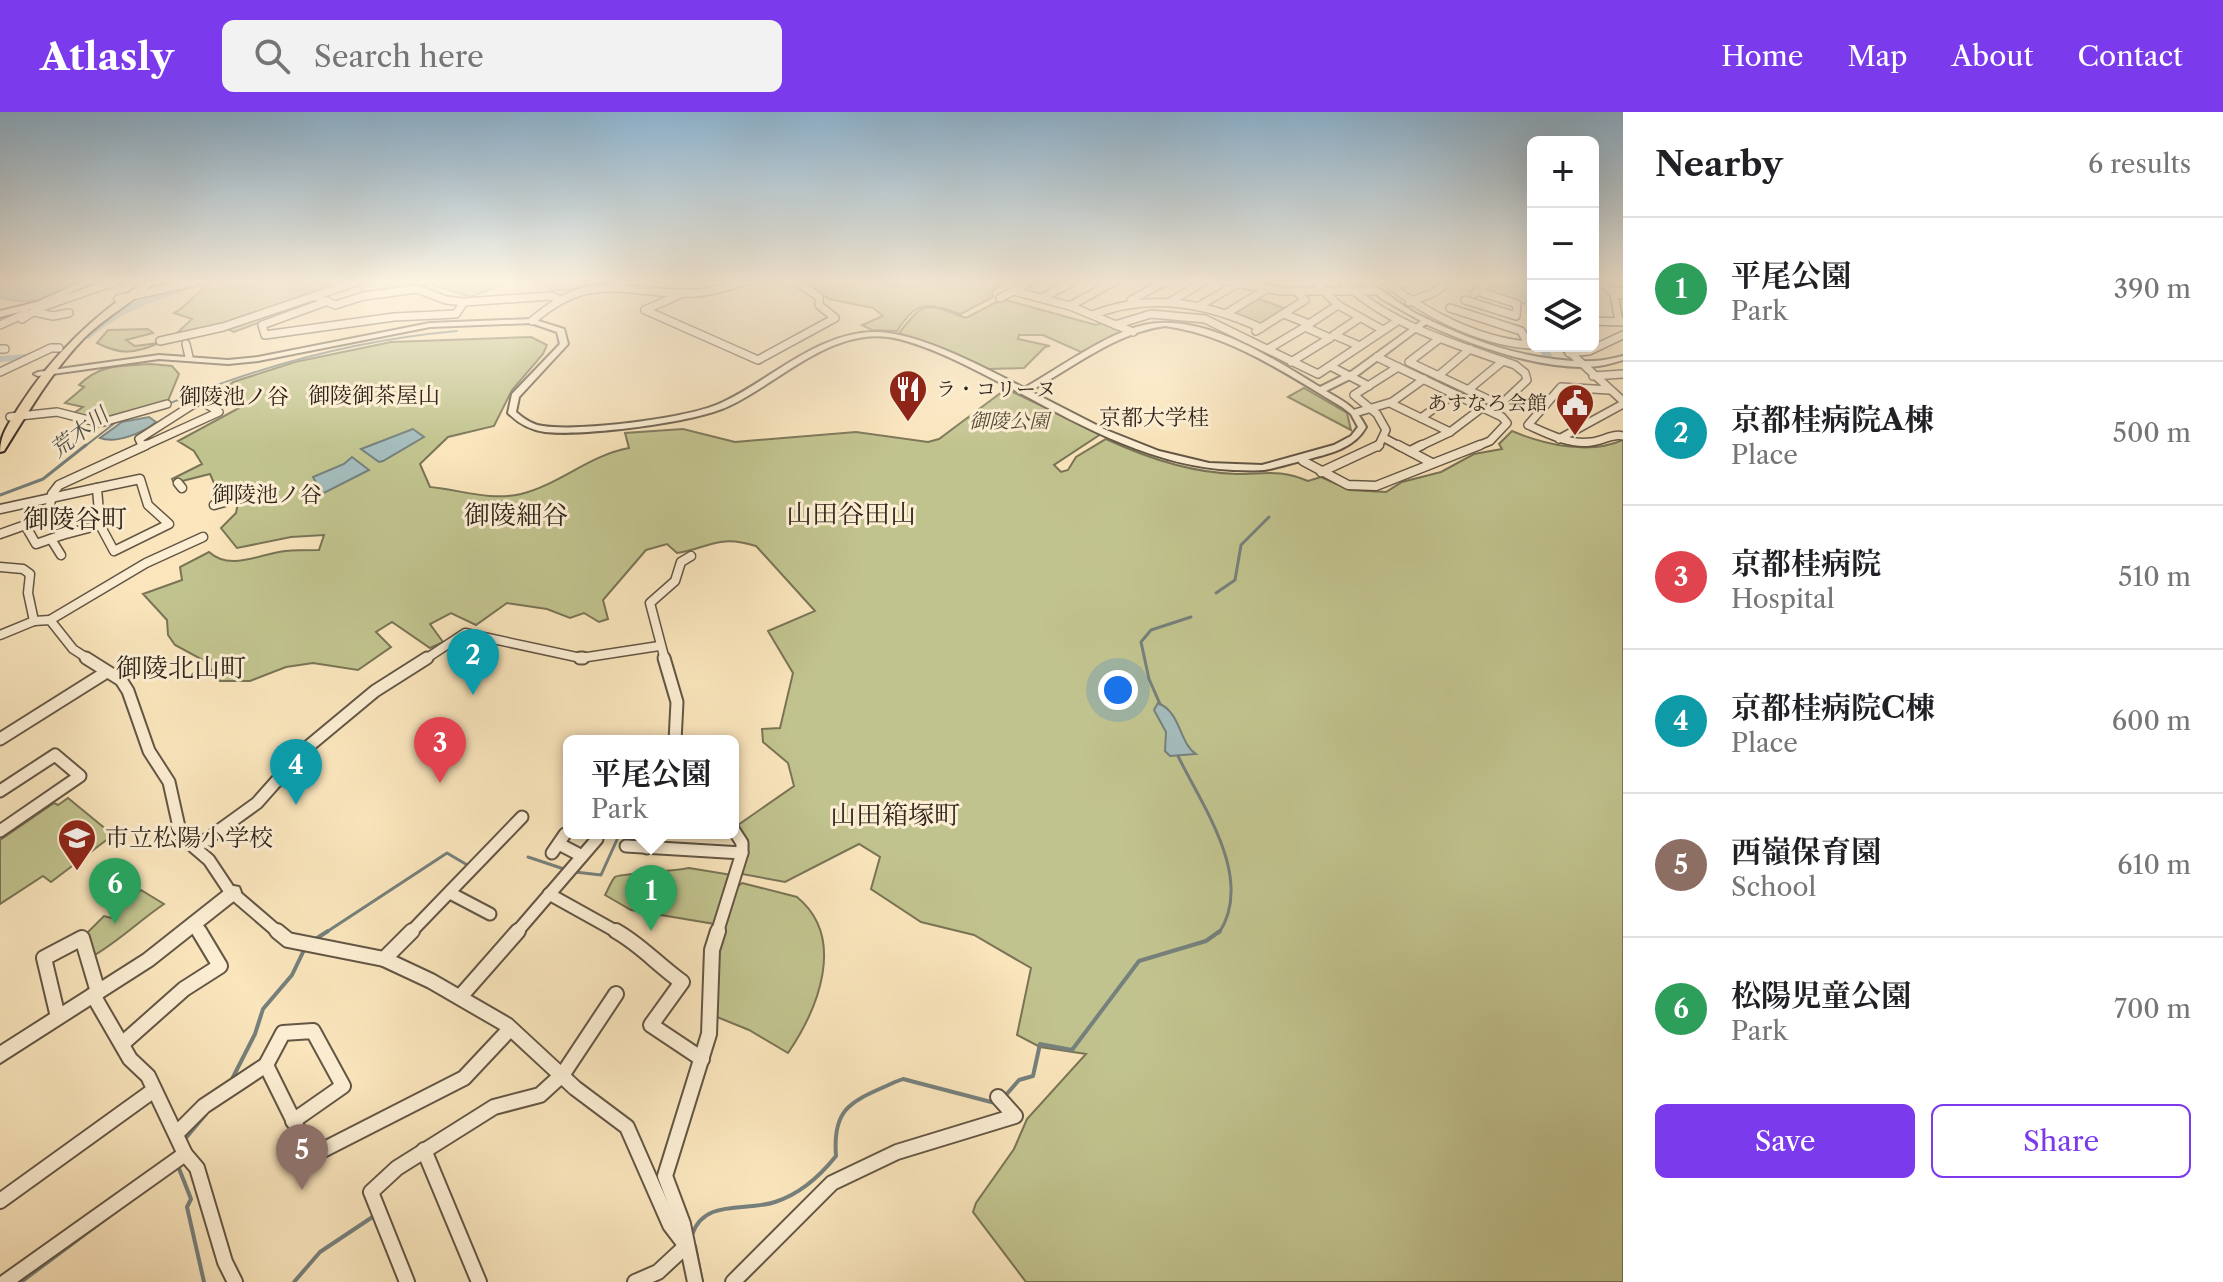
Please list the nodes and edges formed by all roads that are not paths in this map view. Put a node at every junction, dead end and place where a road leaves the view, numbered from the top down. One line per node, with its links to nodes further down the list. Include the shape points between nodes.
1 (76, 335): 31 (highway)
2 (80, 335): 47 (highway)
3 (189, 335): 26 (street)
4 (374, 335): 36 (street, via 244,361)
5 (561, 335): 8 (street, via 561,350 511,405 520,420 544,429 717,409 840,341)
6 (701, 335): 7 (street, via 758,360)
7 (805, 335)
8 (869, 335)
9 (878, 335): 57 (street, via 900,337)
10 (1128, 335): 57 (street)
11 (1215, 335): 27 (street)
12 (1240, 335): 24 (street)
13 (1249, 335): 24 (street)
14 (1292, 335): 32 (street)
15 (1322, 335): 40 (street, via 1330,338)
16 (1335, 335): 30 (street)
17 (1376, 335): 30 (street)
18 (1409, 335): 37 (street)
19 (1427, 335): 25 (street)
20 (1463, 335): 41 (street, via 1528,356)
21 (1495, 335): 22 (street, via 1529,345)
22 (1523, 335)
23 (1623, 335): 29 (street)
24 (1245, 337): 27 (street); 32 (street)
25 (1439, 339): 33 (street); 50 (street, via 1409,362)
26 (160, 341)
27 (1230, 342): 56 (street)
28 (186, 344): 36 (street)
29 (1599, 344)
30 (1360, 346): 44 (street)
31 (59, 348): 43 (street); 47 (highway)
32 (1268, 349): 40 (street)
33 (1470, 349): 39 (street); 50 (street)
34 (1573, 352): 35 (street)
35 (1569, 353): 41 (street)
36 (189, 357): 47 (street)
37 (1377, 357): 45 (street); 49 (street)
38 (1623, 358): 41 (street)
39 (1503, 361): 54 (street); 62 (street, via 1528,378)
40 (1291, 362): 44 (street, via 1318,374)
41 (1579, 363): 51 (street)
42 (0, 365): 43 (street)
43 (12, 366): 46 (street)
44 (1332, 367): 49 (street)
45 (1398, 367): 52 (street); 53 (street)
46 (0, 372)
47 (43, 374): 67 (highway)
48 (1623, 374): 51 (street)
49 (1350, 376): 53 (street); 56 (street)
50 (1438, 376): 54 (street)
51 (1593, 376): 55 (street)
52 (1424, 379): 58 (street); 61 (street)
53 (1369, 386): 64 (street, via 1354,395)
54 (1468, 390): 62 (street)
55 (1609, 390): 59 (street); 73 (street, via 1561,387 1528,425)
56 (1319, 391): 66 (street)
57 (1023, 392): 77 (street, via 1176,459 1246,468)
58 (1454, 394): 63 (street); 68 (street)
59 (1623, 402): 73 (street)
60 (167, 404): 67 (street, via 100,423 57,412)
61 (1392, 404): 64 (street); 68 (street)
62 (1500, 405): 65 (street)
63 (1483, 407): 65 (street); 69 (street)
64 (1376, 411): 66 (street); 72 (street, via 1386,430)
65 (1493, 412): 78 (street, via 1507,423 1490,441)
66 (1355, 413): 77 (street, via 1362,427 1358,435)
67 (14, 417): 70 (highway); 75 (highway)
68 (1421, 418): 69 (street)
69 (1450, 432): 76 (street)
70 (0, 435)
71 (1623, 436): 73 (street, via 1597,444)
72 (1384, 438): 76 (street); 79 (street, via 1366,454)
73 (1559, 439)
74 (142, 445): 74 (street, via 139,439 185,406 200,400 219,412); 81 (street, via 59,485)
75 (0, 448)
76 (1410, 451): 78 (street)
77 (1303, 461): 79 (street)
78 (1432, 463): 79 (street, via 1364,487)
79 (1321, 472)
80 (97, 488): 81 (street); 87 (street); 87 (street, via 140,479 148,505 169,524 114,551)
81 (51, 498): 84 (street); 85 (street)
82 (225, 502): 83 (street)
83 (214, 505)
84 (0, 509)
85 (48, 517): 86 (street); 89 (street, via 63,520)
86 (25, 525): 88 (street); 91 (street, via 36,544)
87 (100, 525): 89 (street)
88 (0, 534)
89 (62, 535): 91 (street)
90 (203, 537): 95 (street, via 146,563)
91 (51, 539): 92 (street)
92 (61, 555)
93 (691, 556): 98 (street, via 681,562 673,586 650,603)
94 (0, 567): 96 (street, via 30,574)
95 (50, 620): 96 (street); 99 (street, via 73,649)
96 (34, 621): 97 (street)
97 (0, 635)
98 (659, 646): 100 (street, via 680,705); 110 (street, via 581,658 465,633 375,691 304,750 257,803)
99 (105, 673): 101 (street); 110 (street, via 121,680 128,691 142,736 169,782 181,836)
100 (676, 735)
101 (0, 739)
102 (0, 791): 104 (street, via 55,755 80,776)
103 (522, 817): 115 (street)
104 (0, 831)
105 (739, 838): 112 (street)
106 (597, 839): 113 (street)
107 (649, 839): 111 (street)
108 (559, 844): 113 (street)
109 (626, 846): 111 (street)
110 (196, 847): 114 (street)
111 (647, 848): 112 (street)
112 (742, 853): 127 (street, via 712,950 709,1034)
113 (582, 856): 116 (street)
114 (234, 892): 118 (street); 119 (street, via 288,940)
115 (450, 893): 117 (street); 119 (street)
116 (549, 894): 122 (street); 127 (street, via 640,944 682,982 651,1025)
117 (490, 914)
118 (194, 922): 120 (street); 125 (street, via 220,966 184,989)
119 (384, 959): 122 (street)
120 (95, 994): 123 (street); 123 (street, via 82,938 44,958); 125 (street)
121 (616, 994): 129 (street)
122 (460, 997): 124 (street)
123 (58, 1017): 126 (street)
124 (510, 1029): 129 (street); 132 (street, via 468,1077 349,1132 311,1156)
125 (122, 1044): 130 (street)
126 (0, 1055)
127 (702, 1059): 137 (street, via 665,1176)
128 (266, 1065): 132 (street); 132 (street, via 283,1033 313,1031 343,1086); 133 (street, via 204,1106)
129 (563, 1074): 134 (street, via 540,1095 494,1107); 137 (street, via 627,1127 670,1225)
130 (154, 1090): 133 (street); 136 (street)
131 (1001, 1101): 144 (street, via 1015,1116 897,1152 832,1183)
132 (293, 1121)
133 (177, 1133): 135 (street)
134 (424, 1150): 140 (street, via 371,1192); 141 (street)
135 (185, 1154): 138 (street); 139 (street, via 202,1181)
136 (0, 1201)
137 (686, 1246): 142 (street, via 658,1272); 143 (street)
138 (5, 1282)
139 (235, 1282)
140 (407, 1282)
141 (479, 1282)
142 (635, 1282)
143 (695, 1282)
144 (733, 1282)

